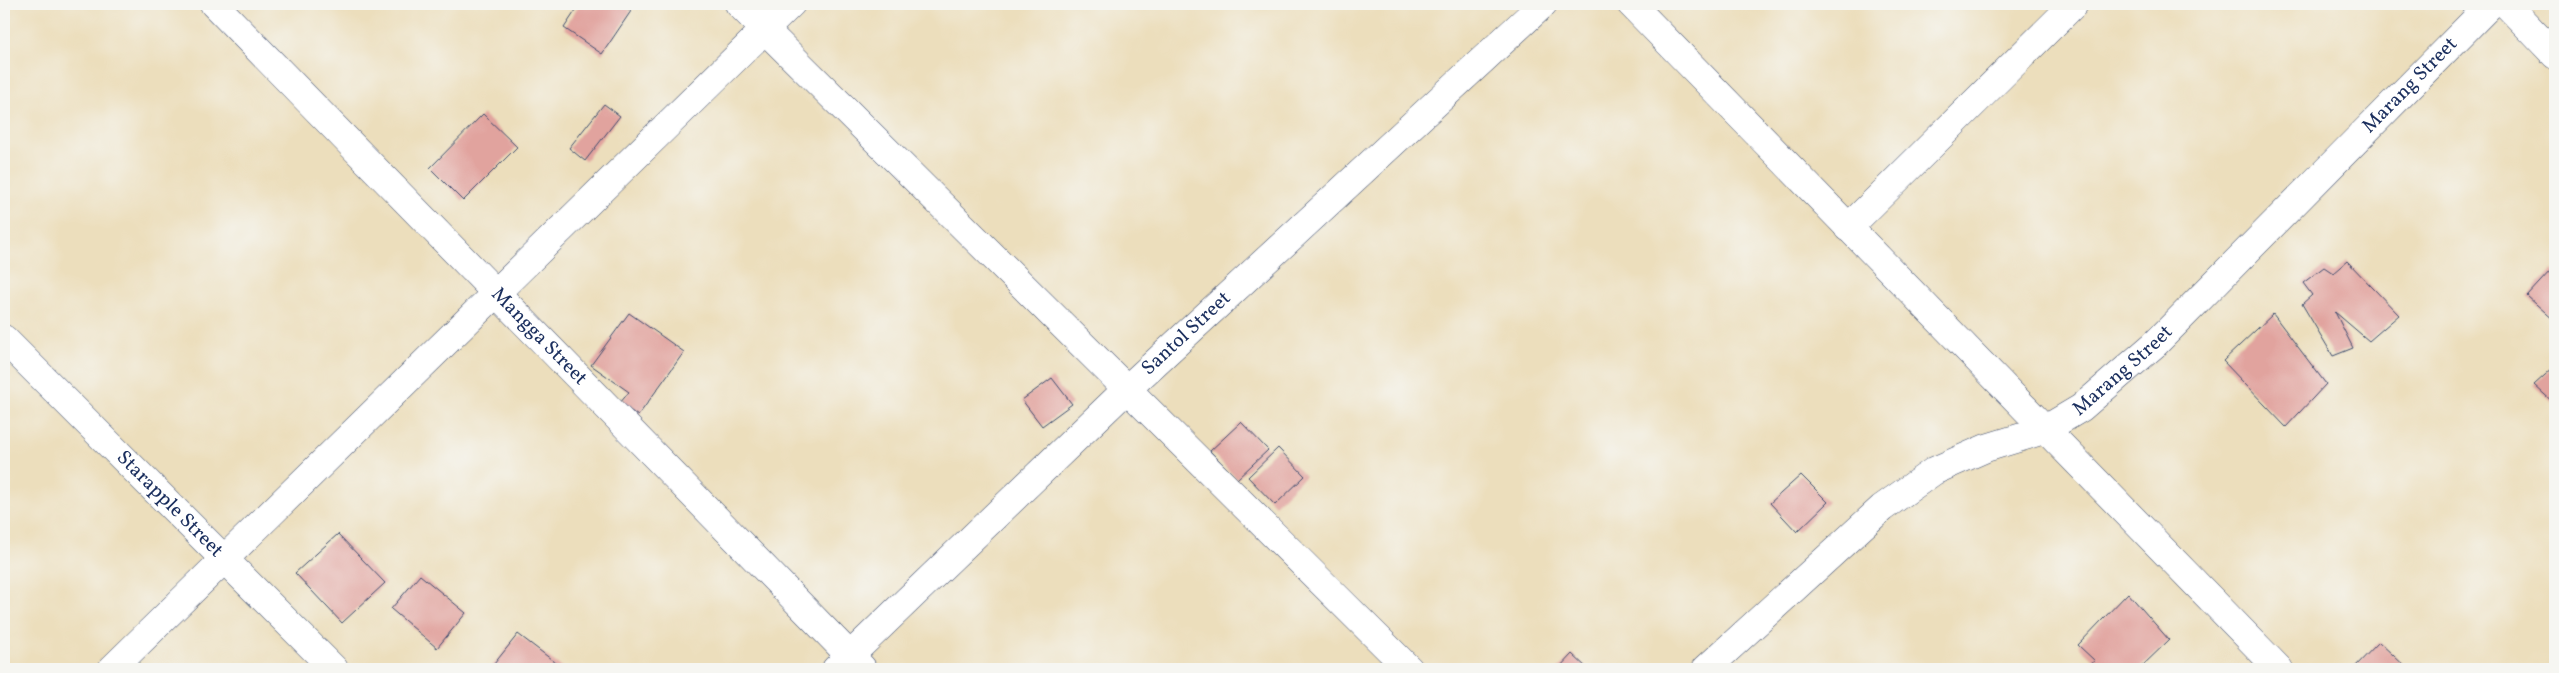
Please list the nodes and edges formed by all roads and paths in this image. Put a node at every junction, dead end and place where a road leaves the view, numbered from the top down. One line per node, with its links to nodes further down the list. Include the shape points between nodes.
1 (214, 4): 12 (main road, Mangga Street)
2 (739, 4): 9 (main road)
3 (791, 4): 9 (main road)
4 (1543, 4): 14 (main road, Santol Street)
5 (1631, 4): 11 (main road)
6 (2074, 4): 11 (main road)
7 (2491, 4): 15 (main road, Marang Street, via 2155,344 2082,408)
8 (2506, 4): 10 (main road)
9 (765, 30): 12 (main road); 14 (main road)
10 (2555, 55)
11 (1848, 228): 15 (main road)
12 (496, 294): 16 (main road); 17 (main road, Mangga Street)
13 (4, 339): 16 (main road, Starapple Street)
14 (1127, 389): 17 (main road, Santol Street); 20 (main road)
15 (2044, 430): 21 (main road, Marang Street, via 1986,448 1934,471 1882,508); 22 (main road)
16 (224, 559): 18 (main road); 19 (main road, Starapple Street)
17 (850, 665)
18 (112, 669)
19 (334, 669)
20 (1410, 669)
21 (1706, 669)
22 (2279, 669)

